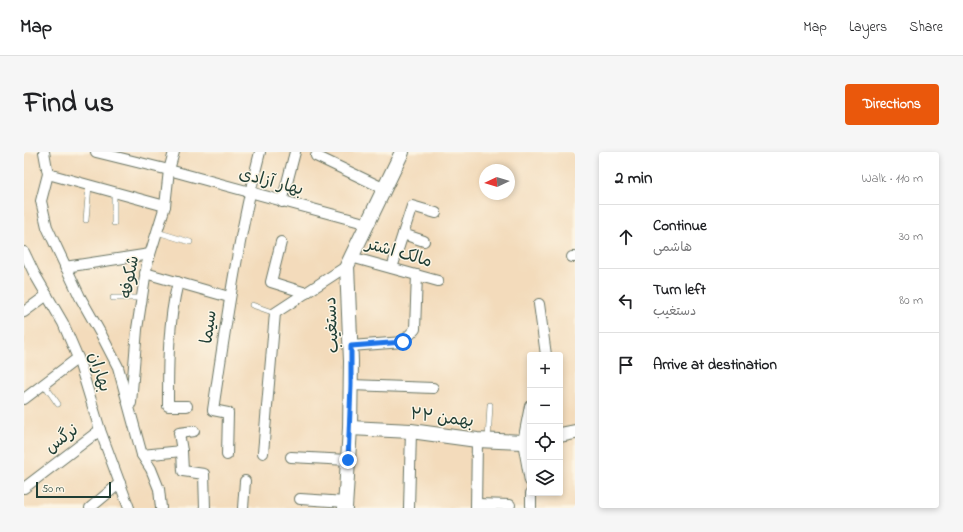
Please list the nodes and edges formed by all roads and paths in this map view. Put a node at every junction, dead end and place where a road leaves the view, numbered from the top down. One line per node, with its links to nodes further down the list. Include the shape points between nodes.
1 (44, 152): 10 (street)
2 (96, 152): 7 (street, بهار آزادی)
3 (174, 152): 9 (street, شکوفه)
4 (260, 152): 14 (street, سیما)
5 (295, 152): 15 (street)
6 (402, 152): 12 (street, دستغیب)
7 (111, 154): 9 (street, بهار آزادی)
8 (316, 156): 12 (street)
9 (169, 170): 14 (street, بهار آزادی); 16 (street, شکوفه)
10 (48, 174): 11 (street); 29 (street, via 41,201 47,227)
11 (89, 185): 13 (street); 18 (lane)
12 (385, 189): 20 (street, دستغیب)
13 (114, 192): 16 (street); 19 (lane)
14 (250, 193): 15 (street, بهار آزادی); 37 (street, سیما)
15 (282, 202): 20 (street, بهار آزادی)
16 (165, 206): 21 (street, شکوفه)
17 (436, 212): 22 (street, via 412,206)
18 (86, 220)
19 (114, 223)
20 (368, 224): 28 (street, دستغیب)
21 (157, 232): 23 (lane); 27 (street, شکوفه)
22 (403, 234): 25 (street); 30 (street)
23 (190, 242)
24 (281, 242): 35 (street, via 271,282)
25 (424, 242)
26 (24, 252): 36 (street, بهاران)
27 (150, 254): 29 (street); 31 (street, شکوفه)
28 (349, 261): 30 (street, مالک اشتر); 35 (street); 44 (street, دستغیب)
29 (65, 267): 54 (street, via 118,367)
30 (392, 268): 32 (street, مالک اشتر)
31 (145, 273): 34 (street); 39 (street, شکوفه)
32 (417, 275): 33 (street, مالک اشتر); 44 (street, via 415,329 403,342)
33 (438, 281)
34 (178, 282): 37 (street); 52 (street, via 171,327 168,406)
35 (306, 293): 43 (street)
36 (46, 295): 42 (street); 46 (street, بهاران, via 63,323)
37 (229, 297): 66 (street, سیما, via 213,410 228,413)
38 (113, 298): 39 (lane)
39 (142, 298): 54 (street, شکوفه)
40 (539, 304): 45 (street)
41 (252, 305): 43 (lane)
42 (24, 312)
43 (274, 313): 64 (street)
44 (351, 346): 48 (street, دستغیب)
45 (546, 352)
46 (78, 358): 47 (street); 56 (street, بهاران)
47 (44, 384): 50 (street); 51 (lane)
48 (351, 385): 49 (street); 55 (street, دستغیب)
49 (433, 388)
50 (24, 399)
51 (58, 404)
52 (187, 406)
53 (490, 406): 61 (lane)
54 (130, 411): 65 (street)
55 (350, 428): 58 (street, ۲۲ بهمن); 68 (street, دستغیب)
56 (100, 430): 70 (street, بهاران); 71 (street, نرگس)
57 (194, 431): 63 (street, via 179,433)
58 (411, 431): 61 (street, ۲۲ بهمن); 82 (street)
59 (575, 432): 60 (street)
60 (563, 434)
61 (483, 440): 62 (street, ۲۲ بهمن); 76 (street)
62 (527, 442)
63 (182, 451): 65 (street); 80 (street, via 183,471 204,474)
64 (263, 454)
65 (142, 455): 79 (street, via 159,489)
66 (227, 455)
67 (291, 457): 68 (street)
68 (348, 460): 74 (street, دستغیب)
69 (245, 481): 81 (street)
70 (120, 483): 77 (street); 78 (street, بهاران)
71 (24, 488)
72 (531, 496): 83 (street)
73 (300, 499): 74 (street)
74 (346, 505)
75 (510, 505): 76 (street)
76 (476, 506)
77 (90, 508)
78 (129, 508)
79 (161, 508)
80 (205, 508)
81 (243, 508)
82 (409, 508)
83 (531, 508)

